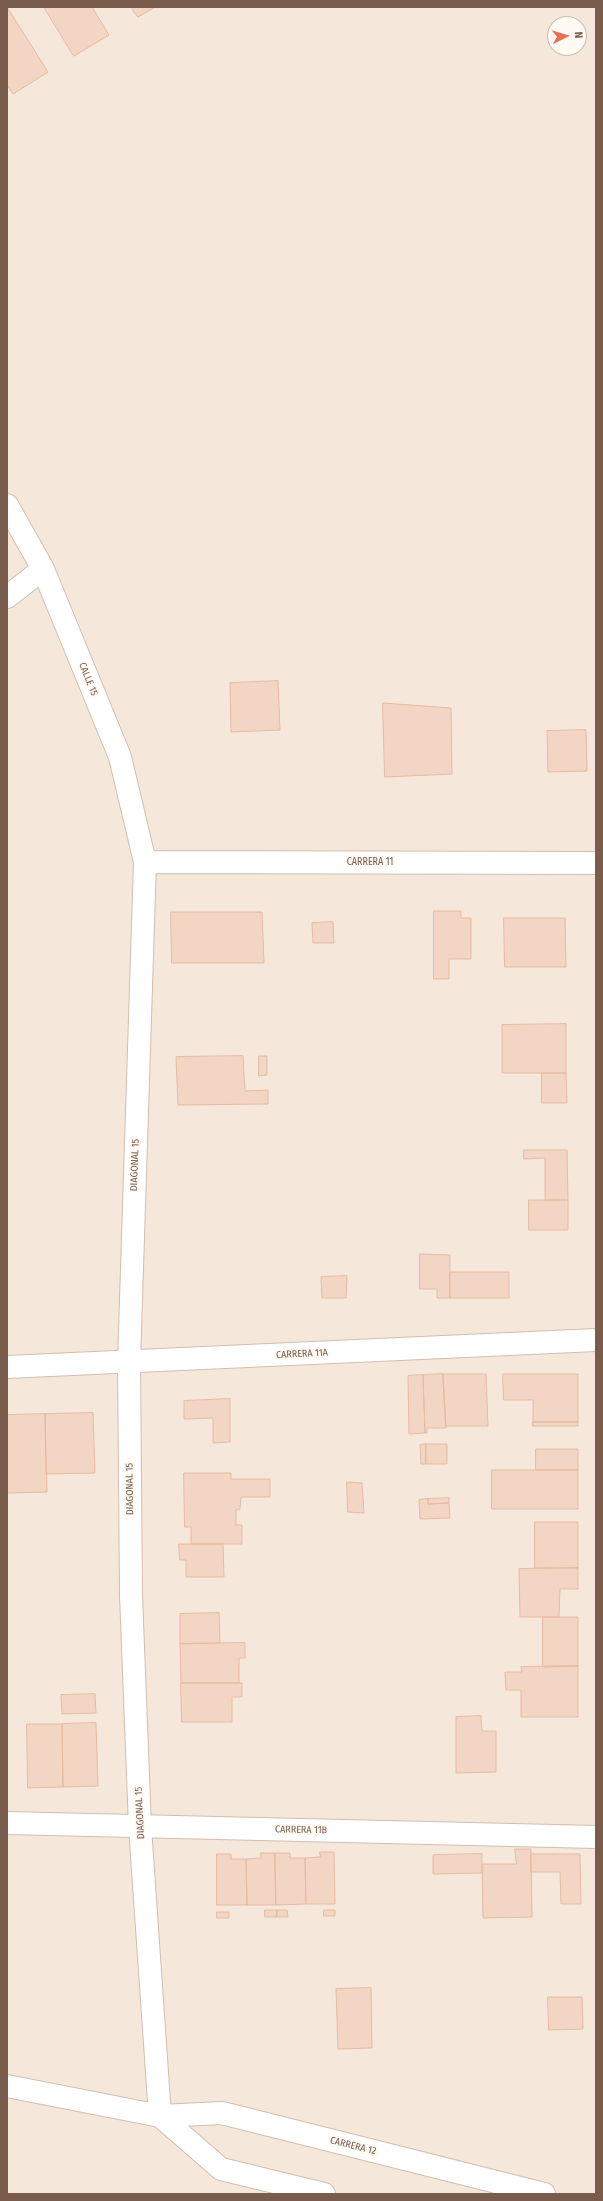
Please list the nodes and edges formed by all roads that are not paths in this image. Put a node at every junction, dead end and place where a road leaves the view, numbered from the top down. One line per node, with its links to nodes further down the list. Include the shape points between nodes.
1 (7, 505): 2 (street, CALLE 15)
2 (43, 569): 3 (street); 4 (street, CALLE 15, via 120,757)
3 (7, 597)
4 (145, 862): 5 (street, CARRERA 11); 7 (street, DIAGONAL 15)
5 (596, 863)
6 (596, 1340): 7 (street, CARRERA 11A)
7 (129, 1362): 8 (street, CARRERA 11A); 10 (street, DIAGONAL 15, via 131,1595)
8 (7, 1367)
9 (7, 1823): 10 (street, CARRERA 11B)
10 (140, 1827): 11 (street, CARRERA 11B); 13 (street, DIAGONAL 15)
11 (596, 1837)
12 (7, 2086): 13 (street, CARRERA 12)
13 (160, 2116): 14 (street, via 221,2170); 15 (street, CARRERA 12, via 222,2113)
14 (324, 2194)
15 (544, 2194)

